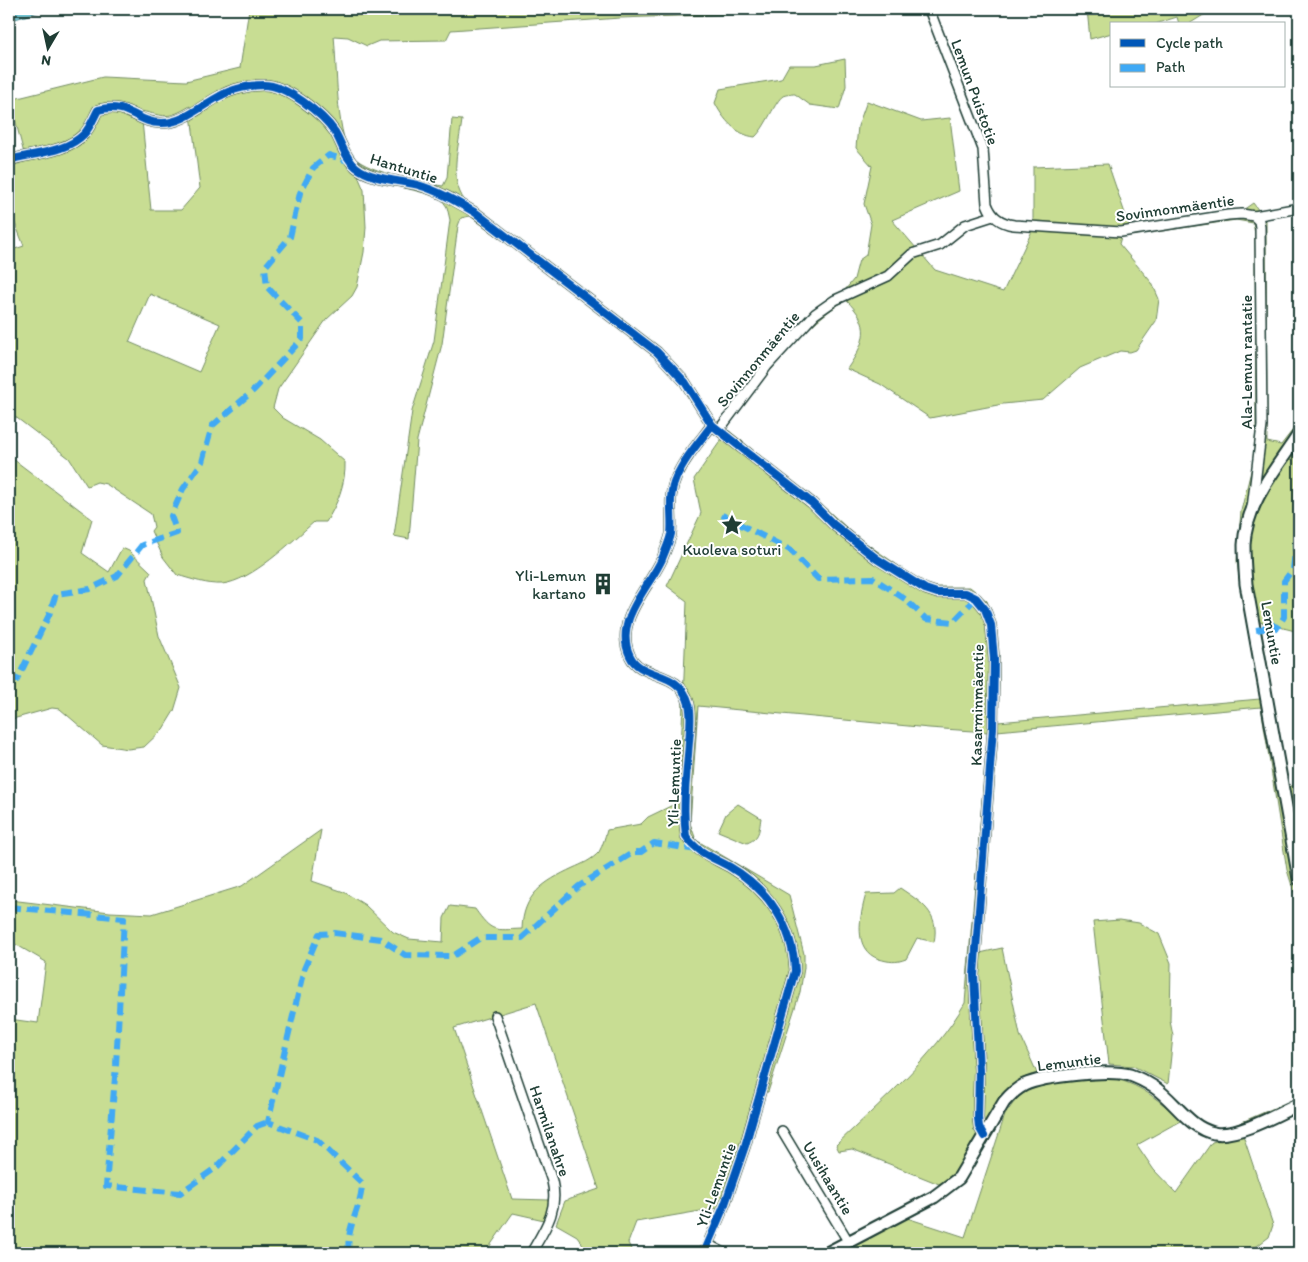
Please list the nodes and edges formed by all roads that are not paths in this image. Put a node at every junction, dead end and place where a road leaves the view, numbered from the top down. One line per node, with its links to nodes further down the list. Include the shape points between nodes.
1 (929, 9): 4 (street, Lemun Puistotie, via 983,149 988,204)
2 (9, 160): 6 (street, Hantuntie, via 74,142 85,134 98,110 111,106 161,124 173,122 222,95 244,88 273,85 284,89 327,121 358,169 419,186 476,213 657,352 684,382)
3 (1299, 208): 5 (street, Sovinnonmäentie)
4 (993, 216): 5 (street, Sovinnonmäentie, via 1006,224 1121,232 1228,215); 6 (street, Sovinnonmäentie, via 965,226 940,245 912,254 888,276 835,300 815,314)
5 (1254, 216): 8 (street, Ala-Lemun rantatie, via 1260,227 1262,426)
6 (715, 427): 13 (street, Kasarminmäentie, via 877,559 925,589 938,593 966,593 976,598 985,609 991,625 994,659 993,728 974,975 978,1118); 15 (street, Yli-Lemuntie, via 691,453 676,478 670,502 668,545 634,607 628,625 627,648 631,658 640,666 679,685 689,705 686,836 699,850 748,878 773,905 790,937 795,971 745,1146)
7 (1299, 434): 8 (street, Lemuntie)
8 (1252, 509): 9 (street, Lemuntie, via 1244,544 1246,584)
9 (1299, 879)
10 (495, 1016): 16 (street, Harmilanahre, via 552,1180 555,1197 551,1218)
11 (1299, 1104): 13 (street, Lemuntie, via 1235,1132 1215,1134 1196,1125 1162,1092 1141,1079 1117,1073 1076,1076 1038,1081 1019,1088 1004,1102)
12 (782, 1131): 14 (street, Uusihaantie)
13 (984, 1136): 14 (street, Lemuntie, via 969,1164 948,1187)
14 (848, 1241): 18 (street, Lemuntie)
15 (706, 1249): 17 (street)
16 (532, 1253)
17 (724, 1253)
18 (827, 1253)

